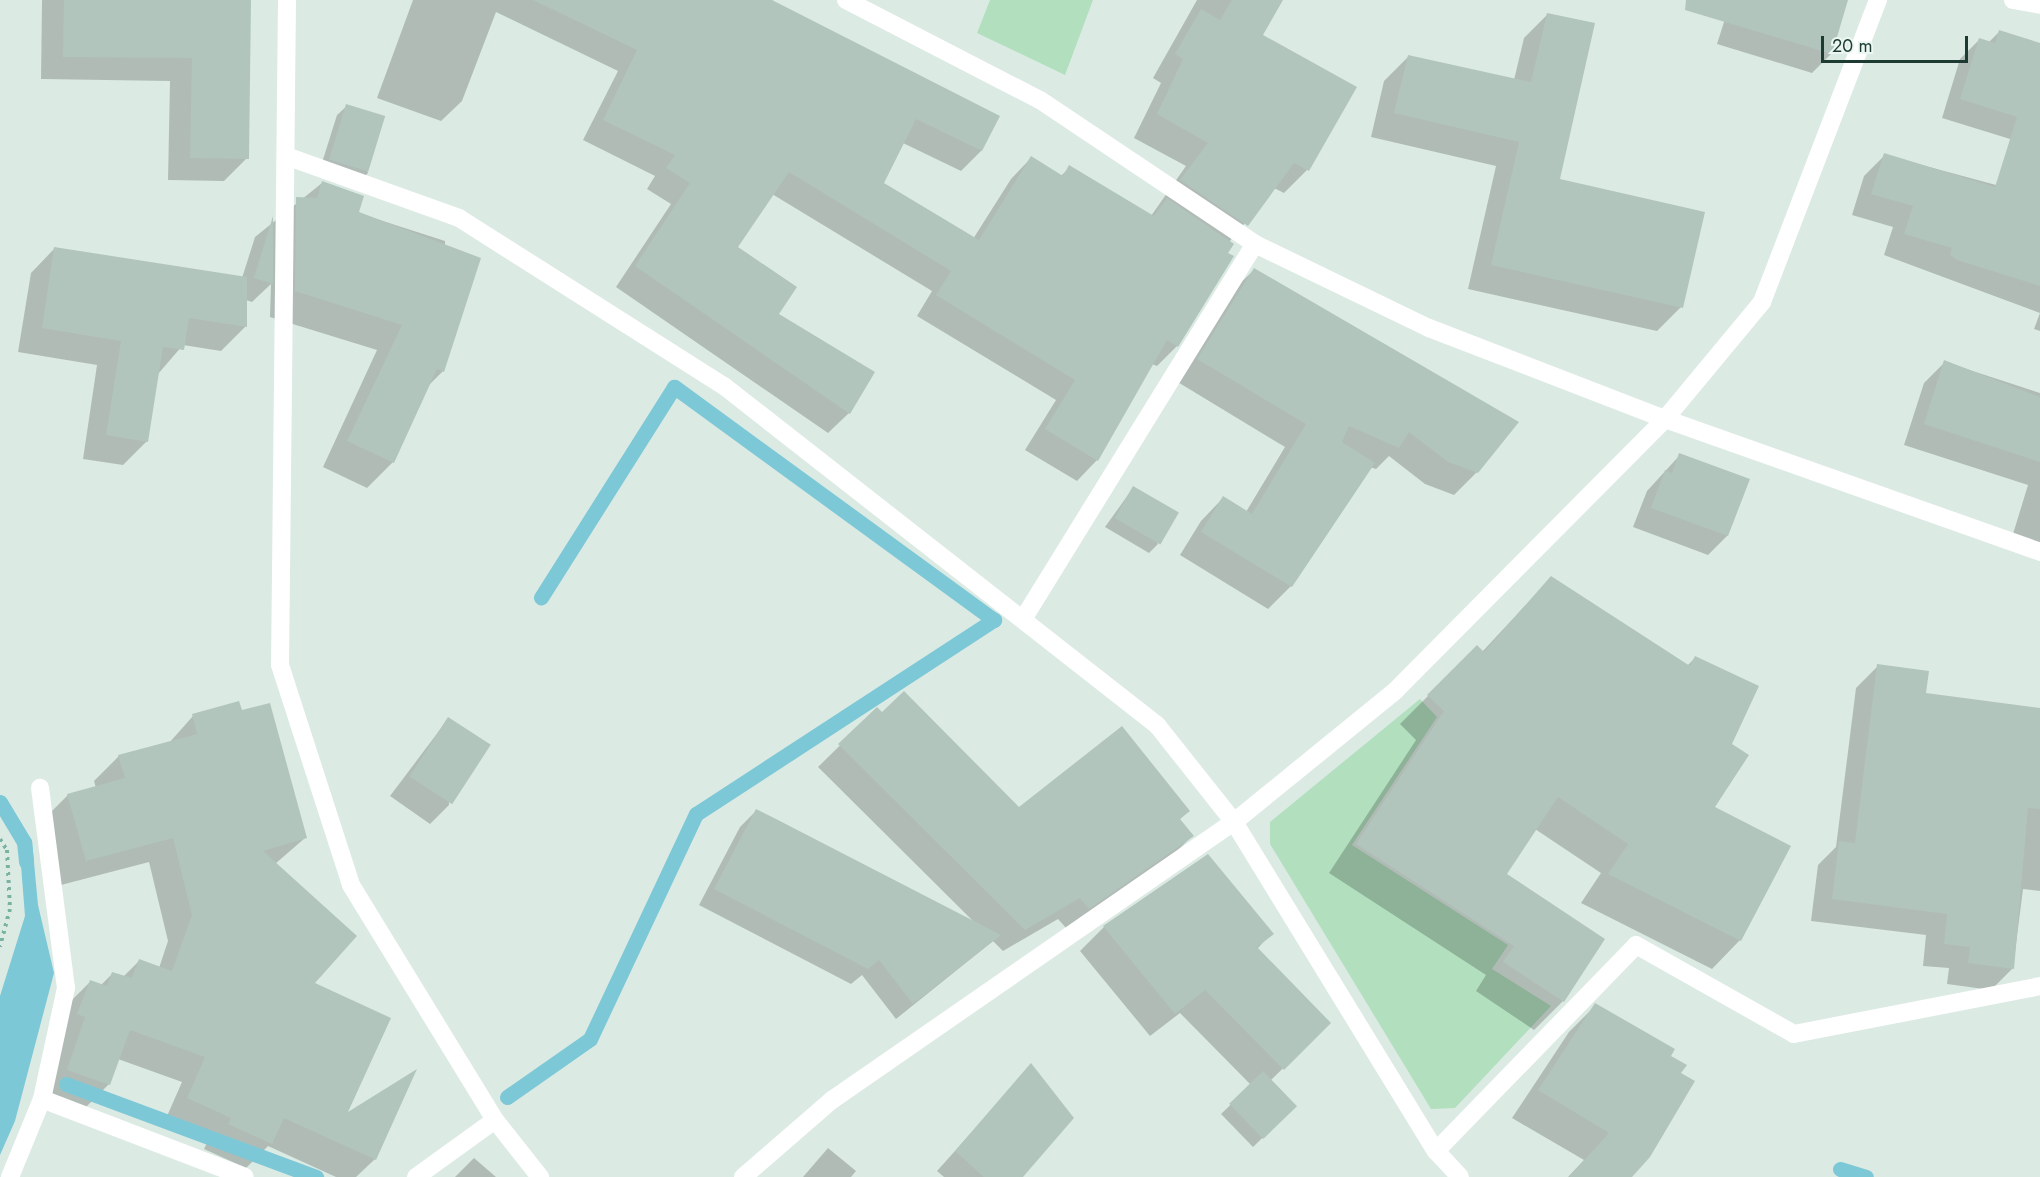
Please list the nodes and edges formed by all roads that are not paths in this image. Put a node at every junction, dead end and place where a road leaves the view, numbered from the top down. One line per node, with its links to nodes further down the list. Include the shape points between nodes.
1 (287, 0): 6 (street)
2 (846, 0): 7 (street, via 1040,100)
3 (1878, 0): 8 (street, via 1762,302)
4 (2013, 0): 5 (street)
5 (2040, 5)
6 (286, 156): 10 (street, via 459,218 724,386); 15 (street, via 280,665 351,885)
7 (1255, 244): 8 (street, via 1429,328); 10 (street)
8 (1665, 419): 9 (street); 12 (street, via 1395,691)
9 (2040, 552)
10 (1025, 616): 12 (street, via 1157,725)
11 (40, 788): 14 (street, via 66,988)
12 (1234, 822): 16 (street); 21 (street, via 832,1100)
13 (2040, 986): 16 (street, via 1794,1034 1636,945)
14 (42, 1099): 17 (street); 18 (street)
15 (495, 1120): 19 (street); 20 (street)
16 (1436, 1150): 22 (street)
17 (10, 1177)
18 (246, 1177)
19 (416, 1177)
20 (540, 1177)
21 (743, 1177)
22 (1460, 1177)

